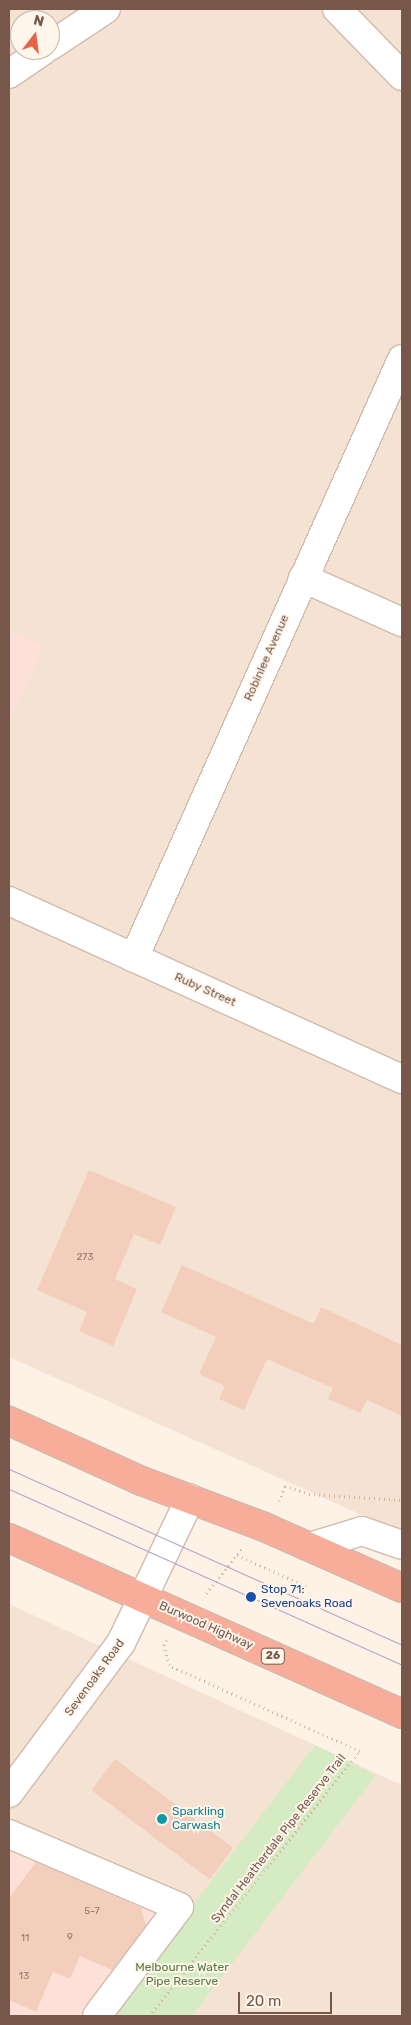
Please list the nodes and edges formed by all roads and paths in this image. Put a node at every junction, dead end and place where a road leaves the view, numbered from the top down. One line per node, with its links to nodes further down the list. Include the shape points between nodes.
1 (106, 9): 3 (street)
2 (337, 9): 6 (street)
3 (60, 39)
4 (29, 60): 5 (street)
5 (9, 74)
6 (402, 76)
7 (402, 359): 8 (street, Robinlee Avenue)
8 (303, 578): 9 (street); 11 (street, Robinlee Avenue)
9 (402, 622)
10 (9, 901): 11 (street, Ruby Street)
11 (134, 958): 12 (street, Ruby Street)
12 (402, 1079)
13 (9, 1421): 14 (highway)
14 (190, 1499): 16 (highway); 23 (street, Sevenoaks Road)
15 (402, 1500): 16 (path, Syndal Heatherdale Pipe Reserve Trail, via 309,1494 285,1486)
16 (262, 1526): 19 (highway); 20 (path, Syndal Heatherdale Pipe Reserve Trail)
17 (9, 1538): 23 (highway, Burwood Highway / 26)
18 (402, 1544): 19 (street, via 362,1531)
19 (310, 1547): 22 (highway)
20 (237, 1555): 21 (path); 24 (path, Syndal Heatherdale Pipe Reserve Trail)
21 (306, 1586)
22 (402, 1588)
23 (143, 1597): 24 (highway, Burwood Highway / 26); 26 (street, Sevenoaks Road, via 121,1643)
24 (185, 1617): 25 (highway, Burwood Highway / 26); 29 (path, Syndal Heatherdale Pipe Reserve Trail, via 164,1645 169,1665 360,1751)
25 (402, 1714)
26 (9, 1794)
27 (9, 1834): 28 (street, via 179,1907)
28 (97, 2016)
29 (149, 2016)

